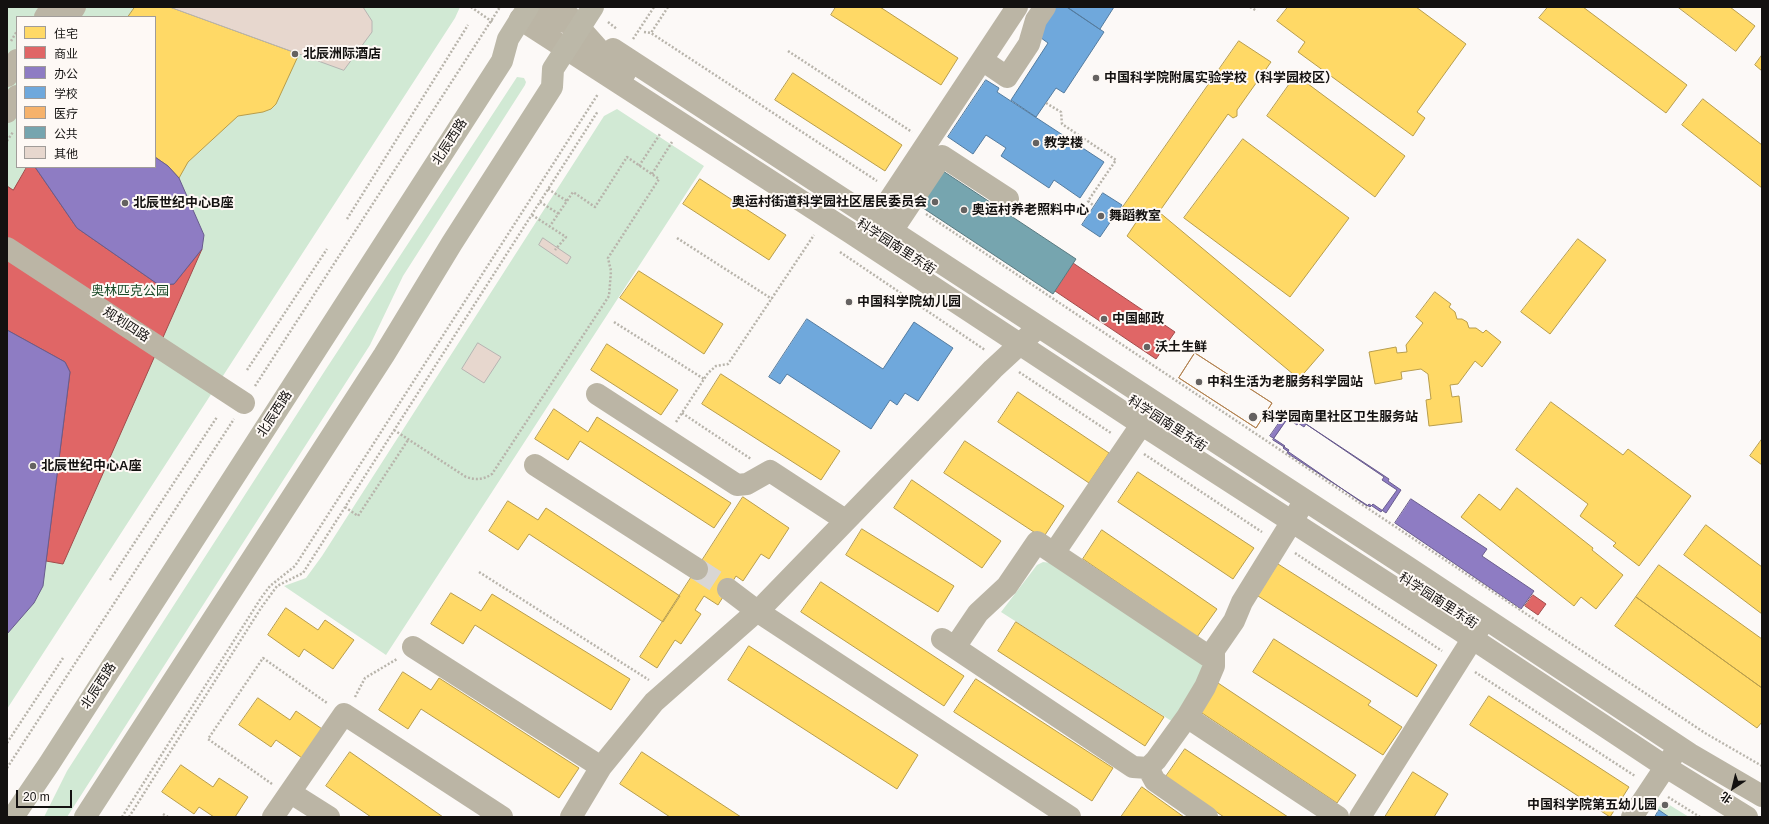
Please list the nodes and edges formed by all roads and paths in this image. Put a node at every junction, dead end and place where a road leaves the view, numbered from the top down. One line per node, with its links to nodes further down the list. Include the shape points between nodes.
1 (52, 7): 13 (street)
2 (75, 7): 14 (street)
3 (551, 7): 16 (street)
4 (561, 7): 16 (street)
5 (593, 7): 16 (main road)
6 (654, 7): 20 (path)
7 (668, 7): 19 (path)
8 (1017, 7): 24 (street)
9 (1045, 7): 24 (street, via 1036,20 1029,44 1007,77)
10 (1250, 7): 12 (path)
11 (525, 11): 16 (street); 22 (street); 102 (main road, 北辰西路, via 508,39 502,61)
12 (1257, 11)
13 (46, 16)
14 (69, 16)
15 (468, 25): 48 (path)
16 (580, 28): 22 (main road); 50 (street, 科学园南里东街, via 603,54 624,72)
17 (16, 32): 21 (path)
18 (644, 32): 19 (path)
19 (651, 33): 40 (path)
20 (633, 40)
21 (7, 46)
22 (566, 49): 50 (street, via 636,93); 103 (main road, via 553,69 552,87 384,355)
23 (788, 51): 36 (path)
24 (982, 60): 36 (street)
25 (16, 62): 26 (street)
26 (7, 76)
27 (601, 89): 104 (path, via 299,561 270,586 261,598)
28 (16, 98): 31 (street)
29 (1046, 103): 44 (path, via 1061,112 1062,124 1116,160 1088,201)
30 (598, 111): 39 (path)
31 (7, 112)
32 (16, 128): 34 (path)
33 (658, 136): 37 (path)
34 (7, 141)
35 (672, 142): 38 (path)
36 (927, 142): 40 (street)
37 (639, 166): 38 (path); 42 (path, via 627,157 595,207 573,192)
38 (652, 174): 69 (path, via 659,179 608,258 612,271 609,296 492,474 485,479 475,480 466,477)
39 (548, 189): 42 (path); 43 (path)
40 (894, 192): 50 (street)
41 (1008, 199): 50 (street, via 942,156)
42 (567, 201): 46 (path)
43 (540, 202): 46 (path); 47 (path)
44 (1094, 206)
45 (923, 211): 94 (path, via 1704,733)
46 (559, 214): 49 (path)
47 (532, 215): 49 (path); 67 (path)
48 (347, 219)
49 (550, 226): 55 (path, via 566,237)
50 (877, 232): 58 (street, 科学园南里东街)
51 (814, 235): 56 (path)
52 (677, 238): 56 (path)
53 (7, 248): 63 (street, 规划四路)
54 (328, 249): 59 (path)
55 (555, 250)
56 (772, 299): 61 (path, via 728,364 716,366)
57 (614, 322): 61 (path)
58 (1030, 335): 64 (street, 科学园南里东街); 76 (street, via 993,369)
59 (247, 370)
60 (1016, 370): 68 (path)
61 (704, 379): 65 (path)
62 (597, 394): 70 (street)
63 (244, 403)
64 (1149, 413): 75 (street, 科学园南里东街); 78 (street)
65 (682, 414): 70 (path); 73 (path)
66 (217, 417): 81 (path)
67 (394, 430): 69 (path); 74 (path)
68 (1115, 435)
69 (408, 439): 74 (path, via 358,516)
70 (664, 439): 73 (street, via 737,485 747,484)
71 (1142, 452): 77 (path)
72 (535, 465): 79 (street)
73 (770, 471): 76 (street)
74 (345, 507): 105 (path, via 303,572 277,586 261,608)
75 (1298, 510): 77 (street); 84 (street, 科学园南里东街)
76 (845, 520): 83 (street)
77 (1278, 542): 87 (street, via 1214,650); 88 (path)
78 (1054, 553): 87 (street); 96 (street, via 1037,542 1007,586 948,643 1133,767)
79 (697, 568)
80 (479, 572): 89 (path)
81 (110, 580)
82 (728, 589): 83 (street)
83 (757, 611): 95 (street, via 654,702); 111 (street)
84 (1479, 628): 88 (street); 93 (street, 科学园南里东街)
85 (413, 647): 90 (path, via 365,678); 95 (street)
86 (63, 658): 92 (path)
87 (1214, 660): 91 (street, via 1205,687)
88 (1458, 661): 97 (path); 114 (street)
89 (650, 680)
90 (344, 714): 98 (street); 98 (path, via 263,658 208,739); 109 (street)
91 (1187, 717): 96 (street); 113 (street)
92 (7, 743)
93 (1672, 757): 97 (street); 99 (street); 100 (street, 科学园南里东街); 117 (street)
94 (1762, 766)
95 (601, 767): 110 (street)
96 (1148, 768): 112 (street, via 1155,780)
97 (1653, 787): 115 (street); 116 (path)
98 (290, 794): 107 (street); 108 (street)
99 (1762, 796)
100 (1762, 810)
101 (163, 814): 106 (path)
102 (13, 817)
103 (85, 817)
104 (122, 817)
105 (129, 817)
106 (168, 817)
107 (274, 817)
108 (329, 817)
109 (502, 817)
110 (571, 817)
111 (1070, 817)
112 (1207, 817)
113 (1338, 817)
114 (1360, 817)
115 (1632, 817)
116 (1700, 817)
117 (1747, 817)

